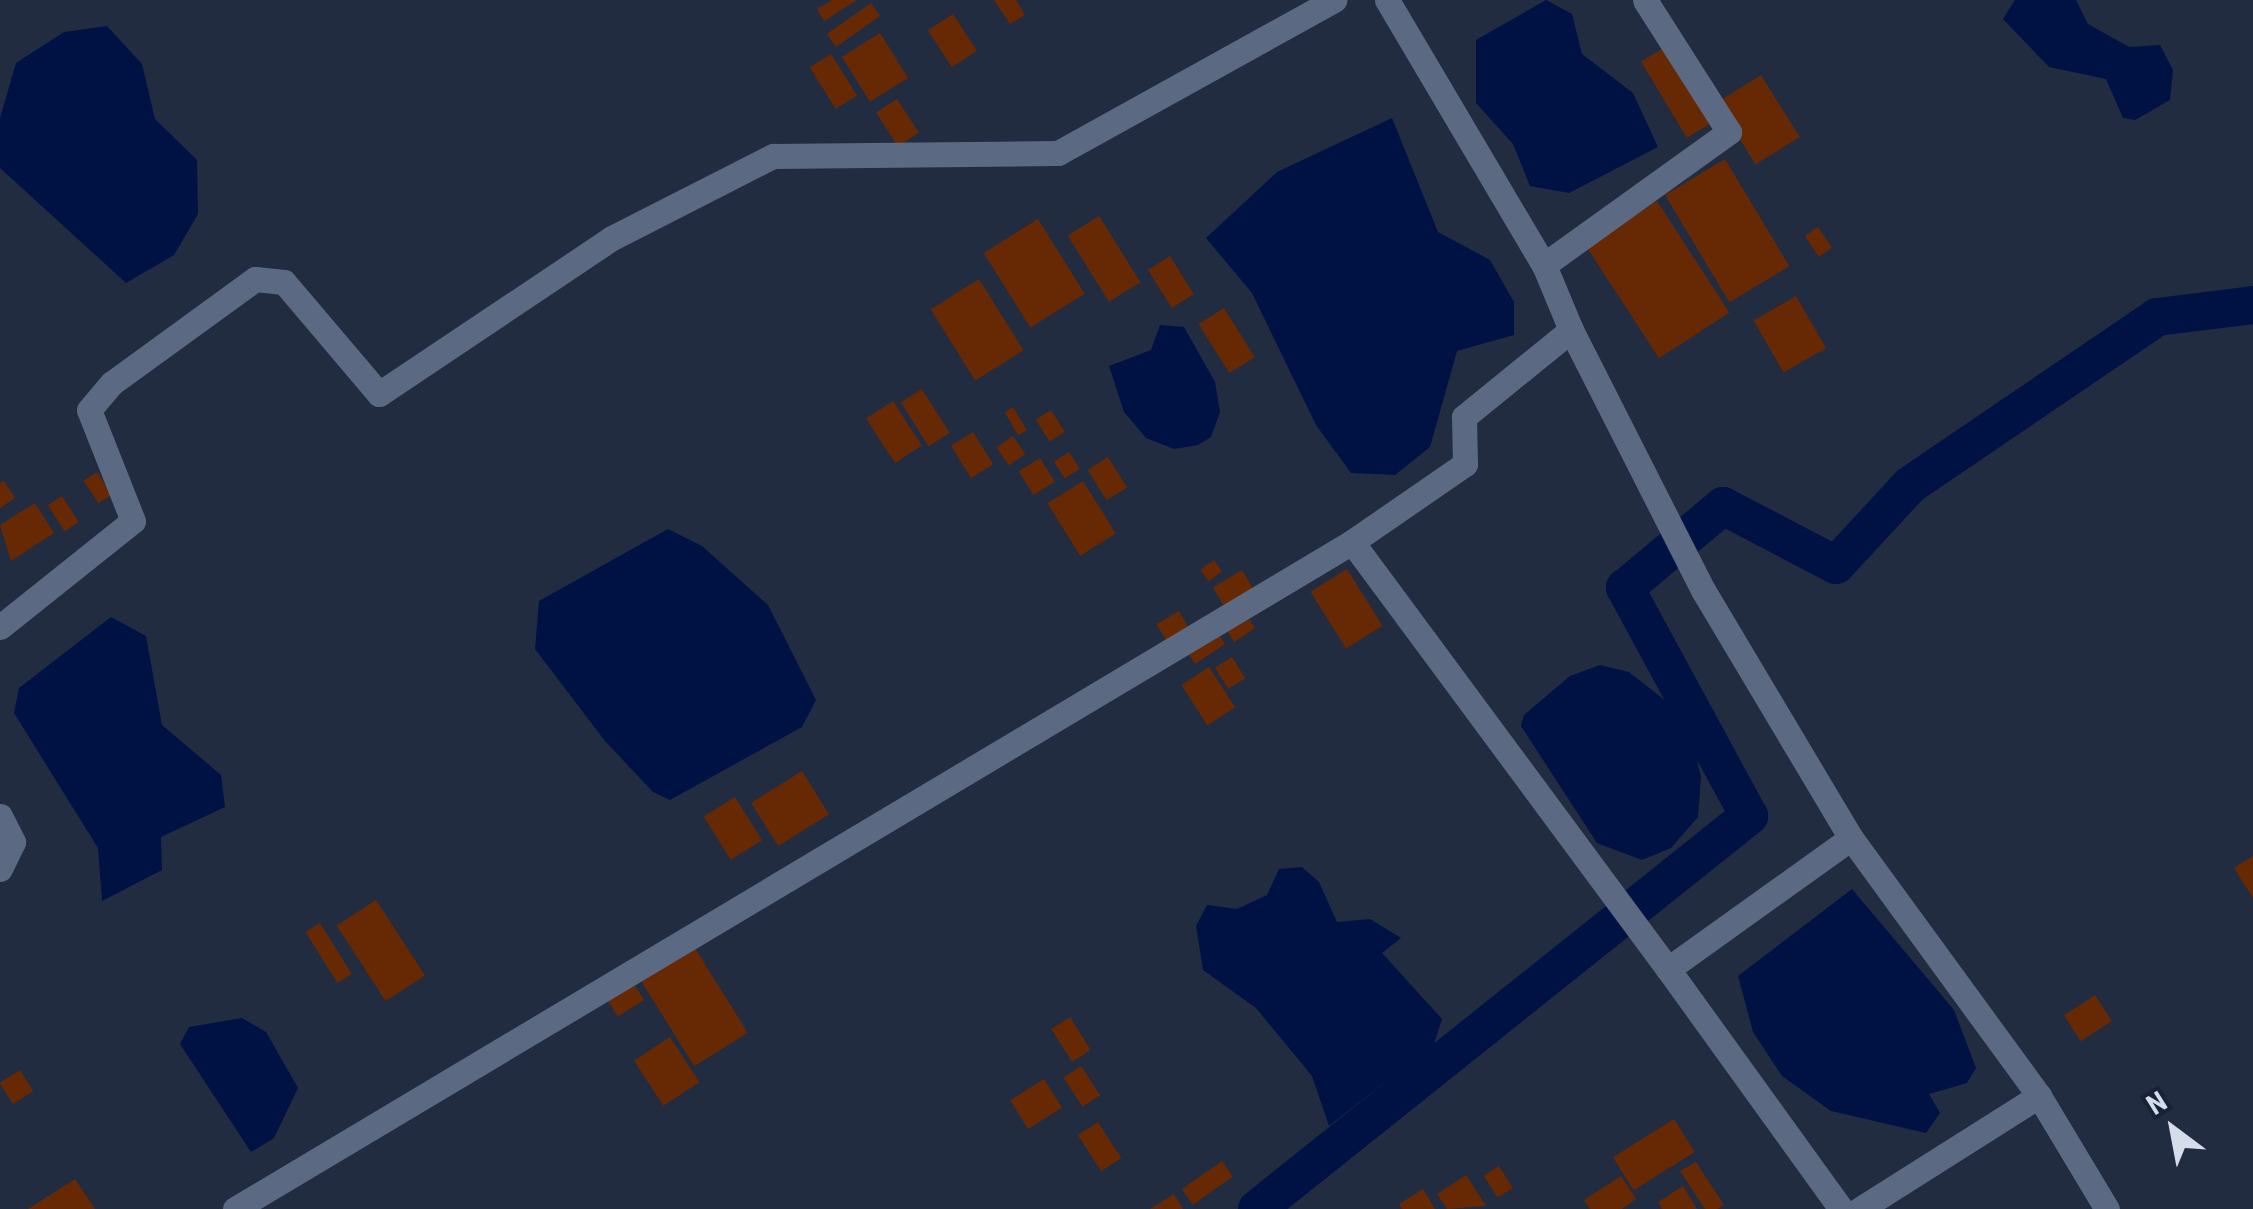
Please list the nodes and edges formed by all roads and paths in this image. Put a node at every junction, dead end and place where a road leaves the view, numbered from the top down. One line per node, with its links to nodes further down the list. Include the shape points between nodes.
1 (1334, 0): 7 (street, via 1058,153 774,156 612,238 379,394 284,282 255,280 112,382 89,410 133,520)
2 (1387, 0): 4 (street)
3 (1646, 0): 4 (street, via 1729,132)
4 (1544, 265): 5 (street)
5 (1571, 330): 6 (street, via 1464,417 1466,464); 9 (street, via 1664,500 1703,590)
6 (1352, 542): 11 (street); 13 (street)
7 (0, 627)
8 (0, 816): 10 (street, via 13,842)
9 (1851, 838): 11 (street); 12 (street)
10 (0, 869)
11 (1668, 969): 14 (street)
12 (2039, 1096): 15 (street); 16 (street)
13 (235, 1209)
14 (1841, 1209)
15 (1860, 1209)
16 (2106, 1209)

